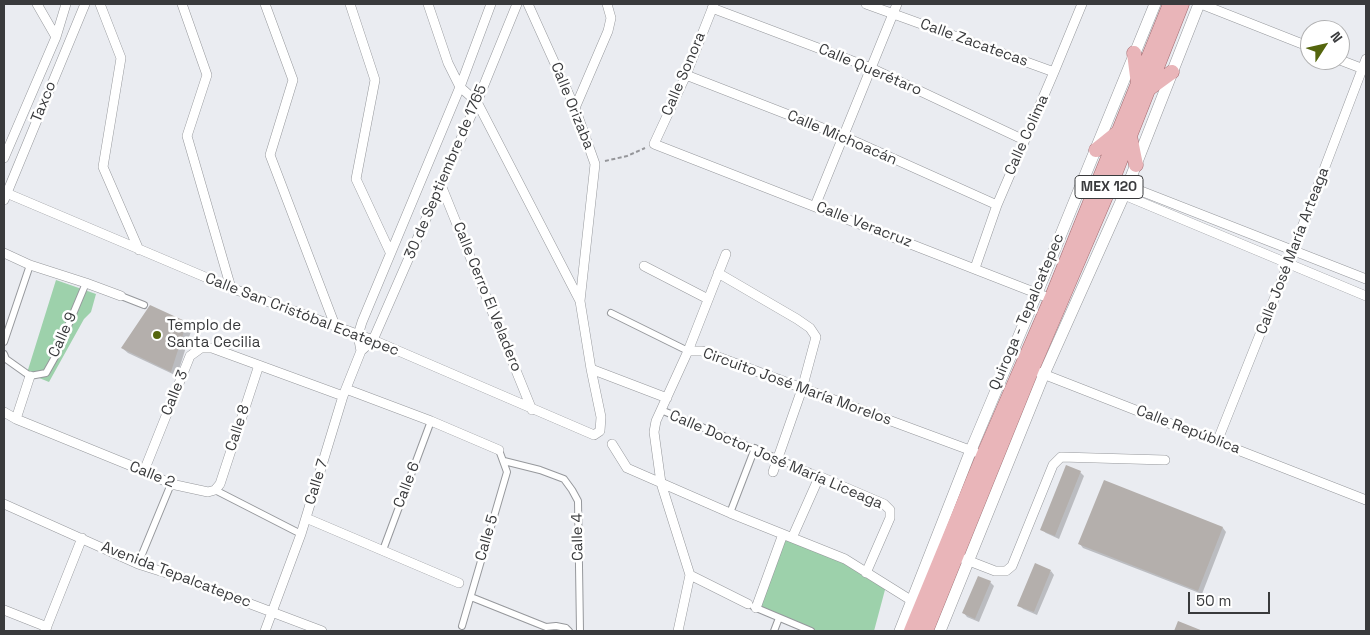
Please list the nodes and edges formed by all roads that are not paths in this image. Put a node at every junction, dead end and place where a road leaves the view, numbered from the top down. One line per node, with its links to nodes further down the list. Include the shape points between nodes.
1 (37, 4): 22 (street)
2 (67, 4): 19 (street); 22 (street, Taxco)
3 (100, 4): 48 (street, via 121,58 103,167)
4 (182, 4): 60 (street, via 207,75 187,136)
5 (265, 4): 70 (street, via 293,80 270,155)
6 (350, 4): 50 (street, via 375,80 356,179)
7 (428, 4): 32 (street, via 448,63)
8 (491, 4): 32 (street, 30 de Septiembre de 1765)
9 (517, 4): 34 (street, 30 de Septiembre de 1765)
10 (528, 4): 35 (street, Calle Orizaba)
11 (607, 4): 35 (street, via 611,18 608,31)
12 (866, 4): 21 (street, Calle Zacatecas)
13 (897, 4): 21 (street)
14 (1154, 4): 24 (street)
15 (1170, 4): 33 (main road, Quiroga - Tepalcatepec / MEX 120)
16 (1182, 4): 33 (main road, Quiroga - Tepalcatepec / MEX 120)
17 (1200, 4): 23 (street); 30 (street)
18 (1079, 5): 29 (street, Calle Colima)
19 (84, 6): 45 (street, Taxco)
20 (713, 6): 27 (street, Calle Querétaro); 31 (street, Calle Sonora)
21 (893, 14): 27 (street); 29 (street, Calle Zacatecas)
22 (56, 37): 41 (street, Taxco)
23 (1300, 44)
24 (1134, 53): 33 (main road); 40 (street)
25 (1366, 59): 28 (street, Calle José María Arteaga)
26 (1350, 64): 28 (street)
27 (871, 68): 37 (street); 38 (street, Calle Querétaro)
28 (1364, 69): 49 (street, Calle José María Arteaga)
29 (1054, 72): 38 (street, Calle Colima)
30 (1172, 72): 33 (main road); 42 (street)
31 (686, 75): 37 (street, Calle Michoacán); 39 (street, Calle Sonora)
32 (460, 87): 34 (street); 50 (street, 30 de Septiembre de 1765)
33 (1143, 88): 36 (main road, Quiroga - Tepalcatepec / MEX 120)
34 (477, 102): 43 (street, 30 de Septiembre de 1765); 65 (street)
35 (575, 108): 65 (street, Calle Orizaba, via 594,164)
36 (1124, 133): 40 (main road); 42 (main road); 66 (main road, Quiroga - Tepalcatepec / MEX 120)
37 (843, 136): 46 (street, Calle Michoacán); 47 (street)
38 (1024, 140): 46 (street, Calle Colima)
39 (654, 144): 47 (street, Calle Veracruz)
40 (1096, 150): 61 (street)
41 (4, 158)
42 (1136, 165): 44 (street)
43 (441, 185): 72 (street, 30 de Septiembre de 1765); 85 (street, Calle Cerro El Veladero)
44 (1126, 191): 49 (street); 53 (street); 68 (street)
45 (5, 195): 48 (street, Calle San Cristóbal Ecatepec)
46 (997, 205): 56 (street, Calle Colima)
47 (815, 206): 56 (street, Calle Veracruz)
48 (139, 250): 60 (street, Calle San Cristóbal Ecatepec)
49 (1293, 251): 53 (street, Calle José María Arteaga); 58 (street)
50 (390, 252): 71 (street, 30 de Septiembre de 1765)
51 (4, 253): 54 (street)
52 (726, 254): 57 (street)
53 (1288, 264): 63 (street); 90 (street, Calle José María Arteaga)
54 (30, 265): 59 (street); 73 (street)
55 (644, 266): 64 (street)
56 (975, 268): 61 (street, Calle Veracruz)
57 (718, 273): 64 (street); 82 (street, via 810,328 816,337)
58 (1366, 280)
59 (86, 283): 62 (street); 81 (street, Calle 9, via 46,373)
60 (231, 288): 70 (street, Calle San Cristóbal Ecatepec)
61 (1037, 293): 66 (street, Calle Veracruz); 77 (street)
62 (121, 296): 67 (street)
63 (1366, 296)
64 (708, 299): 74 (street)
65 (580, 301): 79 (street)
66 (1056, 301): 68 (street, Calle Veracruz); 80 (main road, Quiroga - Tepalcatepec / MEX 120)
67 (144, 305)
68 (1073, 308): 80 (street)
69 (611, 313): 74 (street)
70 (336, 328): 71 (street, Calle San Cristóbal Ecatepec)
71 (358, 335): 72 (street, Calle San Cristóbal Ecatepec); 75 (street)
72 (373, 340): 75 (street, Calle 7); 85 (street, Calle San Cristóbal Ecatepec)
73 (4, 342)
74 (688, 350): 82 (street, Circuito José María Morelos, via 702,351); 84 (street, Circuito José María Morelos)
75 (361, 351): 83 (street, Calle 7)
76 (4, 354): 81 (street, via 6,359)
77 (1009, 361): 80 (street, Calle República); 94 (street)
78 (259, 365): 83 (street, Calle 3); 98 (street, Calle 3, via 212,348 201,348 190,356); 103 (street, Calle 8, via 220,484)
79 (591, 369): 84 (street); 85 (street, Calle San Cristóbal Ecatepec, via 601,417 600,431 594,435)
80 (1033, 370): 90 (street, Calle República); 94 (main road, Quiroga - Tepalcatepec / MEX 120); 112 (main road, Quiroga - Tepalcatepec / MEX 120)
81 (30, 376): 88 (street)
82 (802, 389): 94 (street, Circuito José María Morelos); 95 (street)
83 (345, 393): 89 (street, Calle 3); 107 (street, Calle 7)
84 (667, 398): 86 (street, Circuito José María Morelos)
85 (532, 410)
86 (661, 410): 92 (street, Calle Doctor José María Liceaga); 101 (street, Circuito José María Morelos, via 654,432)
87 (4, 412): 88 (street, Calle 2)
88 (16, 419): 98 (street, Calle 2)
89 (431, 421): 93 (street, Calle 3); 111 (street, Calle 6)
90 (1216, 442): 104 (street, Calle República)
91 (612, 444): 101 (street, via 627,468)
92 (755, 448): 95 (street, Calle Doctor José María Liceaga); 106 (street)
93 (499, 450): 97 (street, Calle 5)
94 (977, 453): 112 (main road, Quiroga - Tepalcatepec / MEX 120)
95 (778, 458): 99 (street); 100 (street, Calle Doctor José María Liceaga)
96 (1164, 460): 112 (street, via 1061,457 1053,465 1012,566 1006,571 994,571)
97 (504, 461): 117 (street, Calle 5, via 507,472); 128 (street, Calle 4, via 564,479 578,501)
98 (144, 471): 102 (street, Calle 2)
99 (773, 472)
100 (821, 477): 109 (street); 114 (street, Calle Doctor José María Liceaga, via 884,504 890,510 890,518)
101 (661, 483): 106 (street); 115 (street, Circuito José María Morelos)
102 (171, 484): 103 (street, Calle 2, via 208,492); 113 (street)
103 (215, 490): 108 (street, Calle 2)
104 (1366, 500)
105 (4, 504): 110 (street, Avenida Tepalcatepec)
106 (730, 513): 109 (street)
107 (306, 518): 108 (street, Calle 7); 111 (street)
108 (301, 534): 121 (street, Calle 7)
109 (788, 536): 114 (street, via 845,559); 119 (street)
110 (82, 538): 113 (street, Avenida Tepalcatepec); 124 (street)
111 (383, 550): 116 (street)
112 (951, 553): 118 (main road, Quiroga - Tepalcatepec / MEX 120); 134 (main road, Quiroga - Tepalcatepec / MEX 120); 135 (street)
113 (138, 564): 121 (street, Avenida Tepalcatepec)
114 (866, 573): 118 (street)
115 (690, 575): 119 (street); 129 (street, Circuito José María Morelos)
116 (459, 583)
117 (471, 597): 123 (street, Calle 5); 127 (street, via 546,627 556,626)
118 (917, 604): 132 (street); 133 (main road, Quiroga - Tepalcatepec / MEX 120)
119 (752, 606): 122 (street)
120 (4, 610): 124 (street)
121 (273, 612): 125 (street, Calle 7); 126 (street, Avenida Tepalcatepec)
122 (779, 618): 130 (street); 131 (street)
123 (462, 626)
124 (46, 629)
125 (265, 631)
126 (322, 631)
127 (569, 631)
128 (580, 631)
129 (678, 631)
130 (774, 631)
131 (810, 631)
132 (900, 631)
133 (912, 631)
134 (926, 631)
135 (940, 631)

